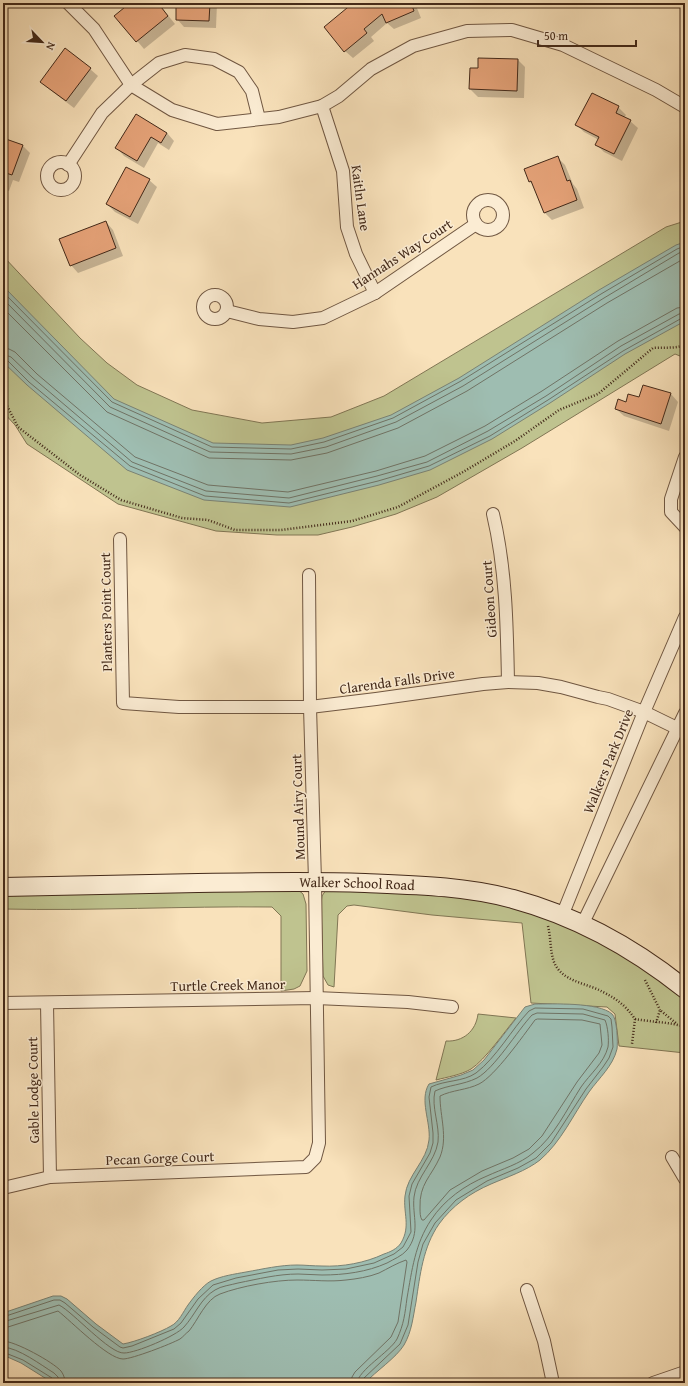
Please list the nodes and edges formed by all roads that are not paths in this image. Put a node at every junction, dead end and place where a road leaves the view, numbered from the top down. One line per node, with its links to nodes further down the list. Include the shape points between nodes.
1 (68, 3): 2 (street, via 94,29)
2 (131, 85): 5 (street, via 172,110 217,124); 5 (street, via 159,63 185,55 214,58 239,72 252,91); 6 (street, via 102,113)
3 (322, 106): 4 (street, via 339,96 371,69 413,46 467,31 512,30 562,45 656,90); 5 (street, via 279,117); 8 (street, Kaitln Lane, via 343,171 347,227 356,254)
4 (685, 107)
5 (259, 118)
6 (68, 164)
7 (476, 224): 8 (street, Hannahs Way Court)
8 (375, 293): 9 (street, Hannahs Way Court, via 323,318 293,322 259,319)
9 (227, 311)
10 (685, 457): 12 (street, via 671,499 671,512)
11 (493, 514): 16 (street, Gideon Court, via 499,538 507,614)
12 (685, 527)
13 (120, 539): 17 (street, Planters Point Court)
14 (309, 575): 18 (street, Mound Airy Court)
15 (685, 617): 19 (street, Walkers Park Drive)
16 (508, 682): 18 (street, Clarenda Falls Drive); 19 (street, Clarenda Falls Drive, via 561,687 608,699)
17 (122, 684): 18 (street, Clarenda Falls Drive, via 123,703 179,707)
18 (310, 707): 22 (street, Mound Airy Court)
19 (644, 712): 21 (street, Clarenda Falls Drive); 24 (street, Walkers Park Drive)
20 (685, 713): 21 (street)
21 (681, 730): 25 (street)
22 (315, 881): 23 (street, Walker School Road); 24 (street, Walker School Road, via 427,885 472,890 513,899); 27 (street, Mound Airy Court)
23 (3, 887)
24 (555, 914): 25 (street, Walker School Road)
25 (582, 925): 26 (street, Walker School Road, via 659,968)
26 (685, 989)
27 (316, 998): 29 (street, Turtle Creek Manor); 30 (street, Turtle Creek Manor, via 408,1002); 32 (street, Mound Airy Court, via 319,1143)
28 (3, 1003): 29 (street, Turtle Creek Manor)
29 (47, 1003): 33 (street, Gable Lodge Court)
30 (452, 1007)
31 (672, 1157): 34 (street)
32 (315, 1158): 33 (street, Pecan Gorge Court, via 306,1167)
33 (50, 1177): 35 (street, Pecan Gorge Court)
34 (685, 1179)
35 (3, 1188)
36 (527, 1290): 38 (street, via 544,1341)
37 (685, 1372): 39 (street)
38 (553, 1383)
39 (653, 1383)

